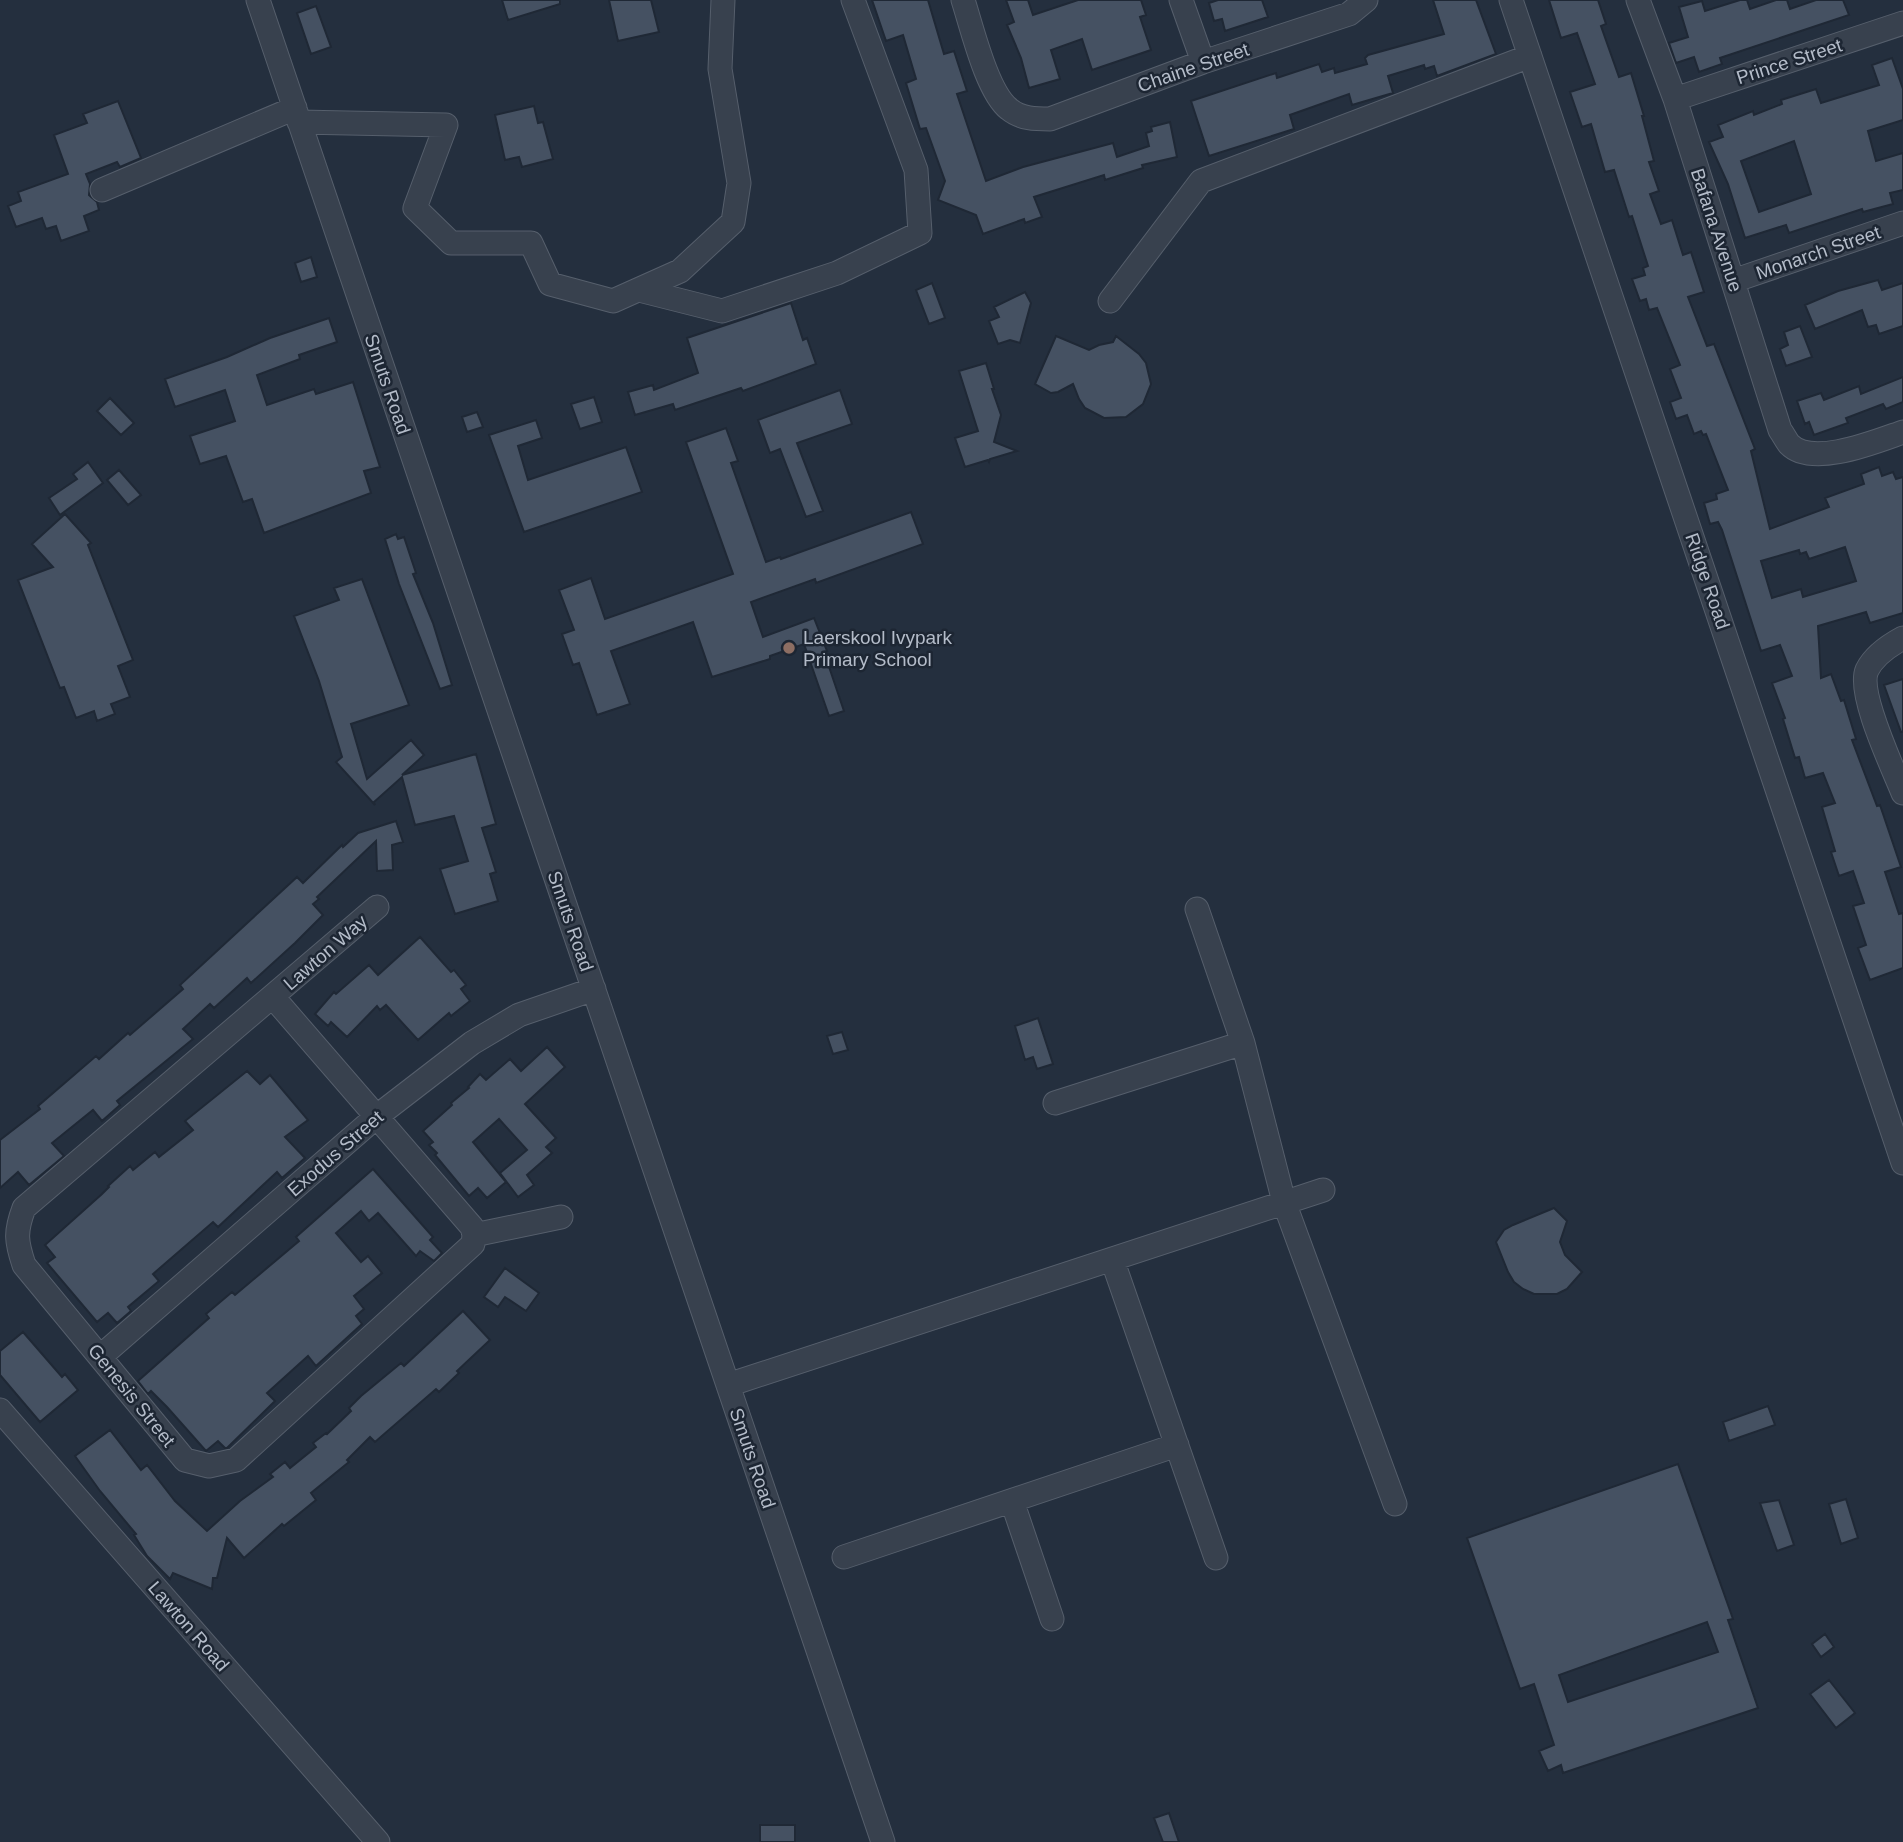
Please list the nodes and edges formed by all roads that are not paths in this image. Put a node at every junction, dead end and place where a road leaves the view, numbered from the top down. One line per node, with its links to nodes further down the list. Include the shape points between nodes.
1 (258, 0): 13 (street, Smuts Road)
2 (723, 0): 17 (street, via 720,69 739,183 733,222 680,271)
3 (853, 0): 17 (street, via 916,170 920,233 837,274 722,311)
4 (963, 0): 11 (street, Chaine Street, via 999,98 1009,109 1033,119 1050,119)
5 (1181, 0): 11 (street)
6 (1511, 0): 10 (street, Ridge Road)
7 (1638, 0): 12 (street, Bafana Avenue)
8 (1365, 1): 11 (street, Chaine Street, via 1349,14)
9 (1903, 23): 12 (street, Prince Street)
10 (1530, 56): 18 (street, via 1200,181); 29 (street, Ridge Road)
11 (1203, 62)
12 (1675, 99): 16 (street, Bafana Avenue)
13 (297, 115): 14 (street); 17 (street, via 446,125 415,208 451,243 531,243 550,284 613,301); 24 (street, Smuts Road)
14 (102, 190)
15 (1903, 223): 16 (street, Monarch Street)
16 (1733, 281): 19 (street, Bafana Avenue, via 1780,430 1790,445 1804,452 1828,453)
17 (639, 289)
18 (1110, 302)
19 (1903, 432)
20 (1903, 638): 21 (street, via 1883,652 1867,671 1865,683)
21 (1903, 793)
22 (377, 907): 25 (street, Lawton Way)
23 (1196, 909): 26 (street)
24 (594, 989): 28 (street, Exodus Street, via 519,1015 472,1043); 36 (street, Smuts Road)
25 (273, 997): 28 (street); 35 (street, Genesis Street, via 24,1208 16,1241 24,1265)
26 (1242, 1042): 27 (street); 31 (street)
27 (1055, 1103)
28 (376, 1117): 33 (street, via 472,1227); 35 (street, Exodus Street)
29 (1903, 1163)
30 (1322, 1189): 31 (street)
31 (1284, 1202): 34 (street); 40 (street)
32 (561, 1217): 33 (street)
33 (474, 1235): 35 (street, Genesis Street, via 473,1244 236,1460 220,1465 185,1460)
34 (1112, 1259): 36 (street); 38 (street)
35 (101, 1356)
36 (729, 1385): 45 (street, Smuts Road)
37 (0, 1410): 44 (street, Lawton Road)
38 (1177, 1445): 39 (street); 42 (street)
39 (1012, 1501): 41 (street); 43 (street)
40 (1395, 1504)
41 (844, 1557)
42 (1216, 1558)
43 (1052, 1619)
44 (378, 1842)
45 (883, 1842)

